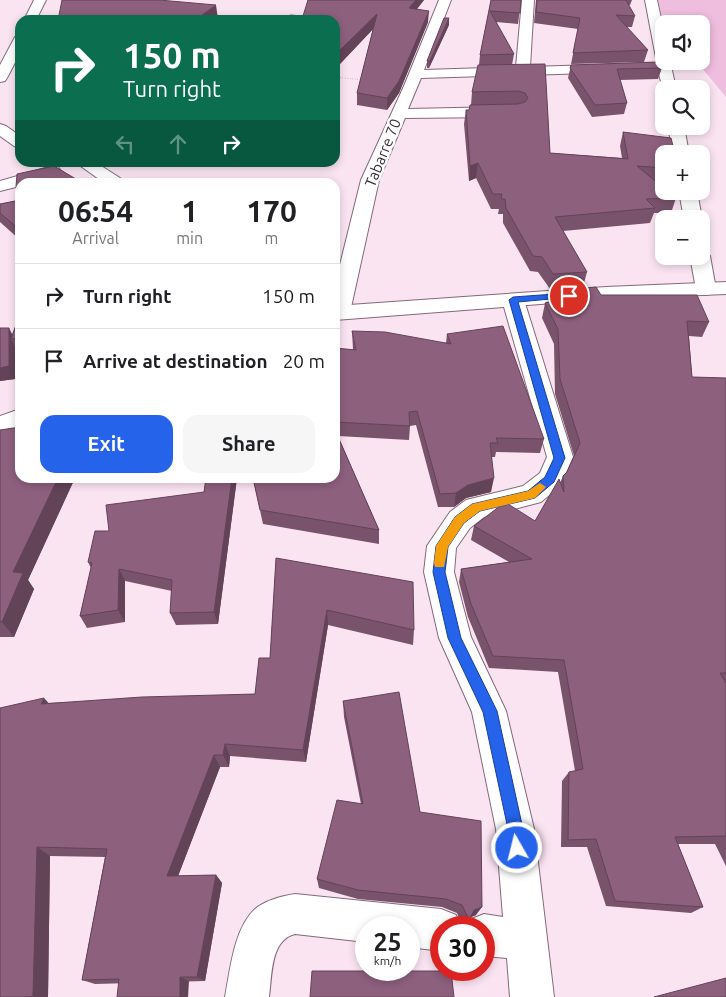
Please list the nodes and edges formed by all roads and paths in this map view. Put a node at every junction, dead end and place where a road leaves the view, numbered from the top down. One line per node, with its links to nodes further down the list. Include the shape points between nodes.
1 (40, 0): 5 (street)
2 (445, 0): 12 (street, Tabarre 70)
3 (528, 0): 9 (street)
4 (651, 0): 6 (street)
5 (32, 15)
6 (655, 19)
7 (15, 50): 11 (street)
8 (655, 67): 9 (street)
9 (523, 71): 12 (street)
10 (340, 77): 12 (path)
11 (0, 78)
12 (413, 80): 14 (street, Tabarre 70)
13 (516, 111): 14 (street)
14 (399, 114): 25 (street, Tabarre 70, via 370,180)
15 (0, 129): 16 (street)
16 (15, 140)
17 (91, 167): 20 (street)
18 (57, 168): 19 (street)
19 (25, 178)
20 (108, 178)
21 (15, 181): 22 (street)
22 (0, 186)
23 (704, 265): 24 (street)
24 (716, 288): 26 (street)
25 (340, 300)
26 (513, 300): 27 (street); 32 (street, via 560,458 550,479 531,495 476,508 460,520 442,546 439,572 455,638 490,711 515,829)
27 (340, 312)
28 (15, 420): 29 (street)
29 (0, 425)
30 (430, 929): 33 (street, via 282,915 271,922 256,943)
31 (495, 936): 32 (street)
32 (526, 940): 34 (street)
33 (247, 997)
34 (532, 997)

